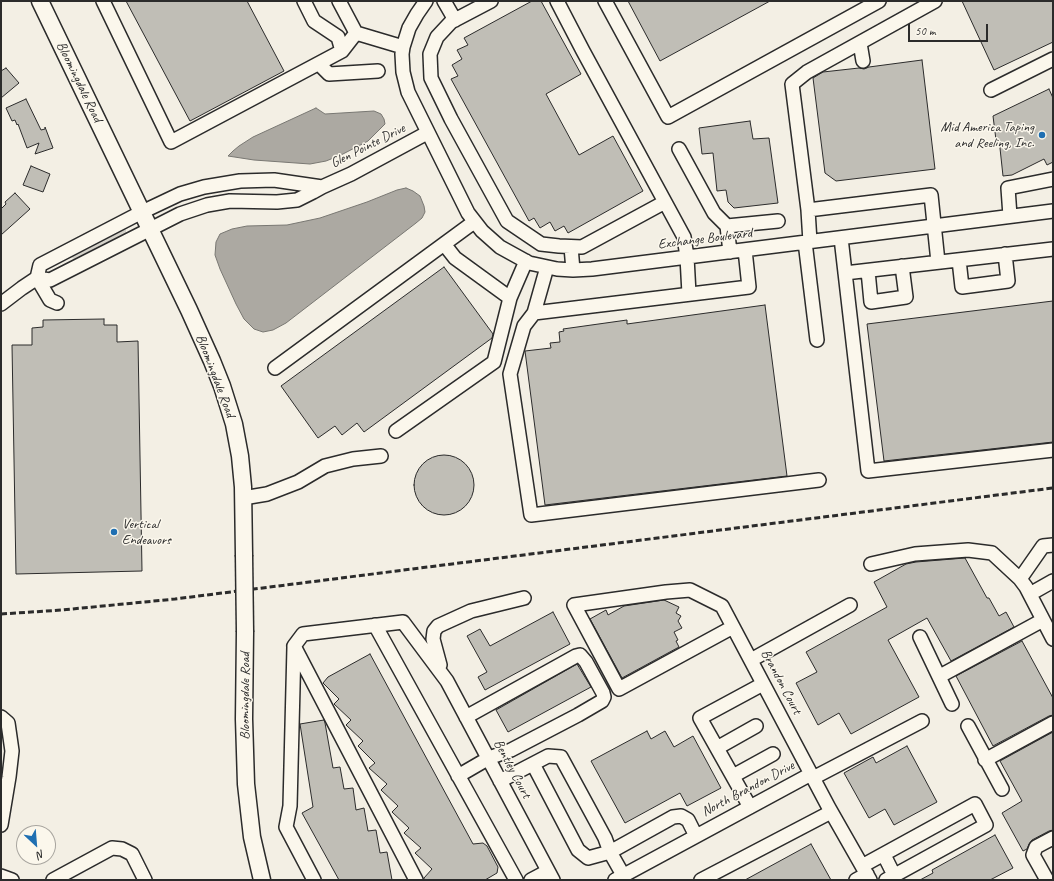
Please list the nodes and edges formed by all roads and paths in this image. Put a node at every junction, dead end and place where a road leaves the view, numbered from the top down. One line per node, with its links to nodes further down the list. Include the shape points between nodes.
1 (40, 1): 29 (main road, Bloomingdale Road)
2 (103, 1): 19 (street, via 171,142)
3 (304, 1): 16 (street, via 314,21 338,37)
4 (426, 1): 15 (street, Exchange Boulevard, via 409,28)
5 (444, 1): 12 (street)
6 (491, 1): 12 (street)
7 (557, 1): 26 (street)
8 (605, 1): 9 (street, via 668,117)
9 (879, 1)
10 (935, 1): 14 (street)
11 (342, 2): 13 (street)
12 (455, 20): 39 (street, via 437,37 430,54 431,78 451,119 507,221 541,244)
13 (356, 33): 15 (street); 16 (street)
14 (860, 43): 18 (street); 27 (street, via 807,72 792,84)
15 (403, 47): 22 (street, Exchange Boulevard, via 403,72 408,92)
16 (342, 51): 19 (street)
17 (1053, 59): 21 (street)
18 (863, 62)
19 (319, 64): 20 (street, via 328,74)
20 (378, 71)
21 (991, 90)
22 (428, 133): 25 (street, Glen Pointe Drive); 31 (street, Exchange Boulevard)
23 (679, 149): 33 (street, via 714,213)
24 (1053, 179): 30 (street, via 1008,188)
25 (322, 187): 29 (street, Glen Pointe Drive, via 274,180 225,184 180,194); 35 (street, Glen Pointe Drive, via 297,200 230,201 207,205)
26 (665, 202): 39 (street, via 582,247); 45 (street, via 684,236)
27 (808, 210): 34 (street, via 931,195); 37 (street)
28 (1053, 211): 30 (street, Exchange Boulevard)
29 (142, 212): 35 (main road, Bloomingdale Road); 43 (street, Glen Pointe Drive)
30 (1010, 216): 34 (street, Exchange Boulevard)
31 (474, 222): 38 (street); 47 (street, Exchange Boulevard, via 500,247)
32 (778, 222): 33 (street)
33 (726, 226): 42 (street)
34 (934, 226): 36 (street, Exchange Boulevard); 48 (street)
35 (150, 228): 51 (street, Glen Pointe Drive); 67 (main road, Bloomingdale Road, via 209,354 227,400 237,441)
36 (841, 238): 37 (street, Exchange Boulevard); 54 (street)
37 (808, 242): 41 (street, Exchange Boulevard); 61 (street)
38 (444, 244): 57 (street, via 455,258); 62 (street)
39 (572, 247): 52 (street)
40 (1053, 248): 44 (street)
41 (745, 250): 42 (street, Exchange Boulevard); 56 (street, via 749,287)
42 (730, 252): 45 (street, Exchange Boulevard)
43 (62, 253): 51 (street); 55 (street, Glen Pointe Drive, via 40,265)
44 (1005, 254): 46 (street); 46 (street, via 1008,281 970,286 962,287)
45 (687, 257): 52 (street, Exchange Boulevard); 56 (street)
46 (959, 260): 48 (street)
47 (526, 261): 50 (street, Exchange Boulevard); 57 (street)
48 (938, 262): 49 (street)
49 (902, 266): 53 (street); 53 (street, via 906,297 871,302)
50 (547, 267): 52 (street, Exchange Boulevard); 60 (street)
51 (70, 270): 55 (street, Glen Pointe Drive, via 50,280)
52 (573, 270)
53 (868, 271): 54 (street)
54 (845, 273): 64 (street, via 868,471)
55 (37, 278): 58 (street, via 50,300); 59 (street)
56 (689, 294): 60 (street)
57 (510, 298): 63 (street, via 494,362)
58 (57, 303)
59 (1, 304)
60 (534, 313): 66 (street, via 524,326 510,374 531,515)
61 (817, 340)
62 (275, 368)
63 (396, 431)
64 (1053, 450)
65 (381, 456): 67 (street, via 325,466 298,482 268,494)
66 (819, 480)
67 (243, 498): 118 (main road, Bloomingdale Road, bridge, via 246,784 252,838)
68 (1053, 545): 70 (street, via 1043,546)
69 (871, 564): 70 (street, via 916,554 968,550 992,553)
70 (1020, 579): 72 (street)
71 (1053, 581): 72 (street)
72 (1030, 594): 75 (street)
73 (524, 598): 82 (street, via 471,610 438,626 433,639)
74 (850, 605): 81 (street)
75 (1043, 620): 79 (street); 83 (street)
76 (375, 625): 80 (street, via 303,634); 82 (street, via 403,622); 97 (street)
77 (733, 627): 77 (street, Brandon Court, via 722,606 690,590 574,605 619,689); 81 (street, Brandon Court)
78 (920, 637): 83 (street)
79 (1053, 639)
80 (294, 646): 119 (street, via 290,806 286,827); 120 (street)
81 (751, 660): 84 (street, Brandon Court)
82 (442, 673): 87 (street, Bentley Court)
83 (940, 676): 85 (street)
84 (763, 684): 92 (street, via 700,718); 99 (street, Brandon Court)
85 (952, 704)
86 (1, 717): 104 (street, via 8,723 12,751)
87 (466, 717): 94 (street, Bentley Court); 94 (street, via 576,656 580,655 583,658 597,681 604,697 602,701 511,750)
88 (922, 721): 99 (street)
89 (1053, 724): 95 (street)
90 (756, 726): 92 (street)
91 (968, 726): 95 (street)
92 (717, 748): 98 (street)
93 (773, 754): 98 (street)
94 (488, 758): 97 (street); 100 (street, Bentley Court)
95 (985, 760): 101 (street)
96 (532, 764): 100 (street); 107 (street, via 578,850 588,858); 107 (street, via 548,756 561,757)
97 (458, 776): 121 (street)
98 (733, 776): 102 (street)
99 (812, 776): 102 (street, North Brandon Drive); 103 (street, North Brandon Drive)
100 (500, 781): 111 (street, Bentley Court)
101 (1002, 789)
102 (750, 807): 105 (street, North Brandon Drive)
103 (831, 812): 109 (street, North Brandon Drive); 123 (street)
104 (1, 825)
105 (696, 836): 107 (street, via 688,820 681,816 673,817); 113 (street, North Brandon Drive)
106 (1053, 838): 124 (street, via 1036,848 1033,855)
107 (610, 852): 113 (street)
108 (884, 855): 109 (street); 114 (street); 114 (street, via 976,804 986,825)
109 (864, 875)
110 (1, 876): 115 (street)
111 (551, 876): 122 (street)
112 (1053, 877): 124 (street)
113 (619, 878)
114 (890, 878)
115 (12, 880)
116 (53, 880): 117 (street, via 112,848 132,854)
117 (145, 880)
118 (262, 880)
119 (314, 880)
120 (416, 880)
121 (516, 880)
122 (531, 880)
123 (701, 880)
124 (1047, 880)

